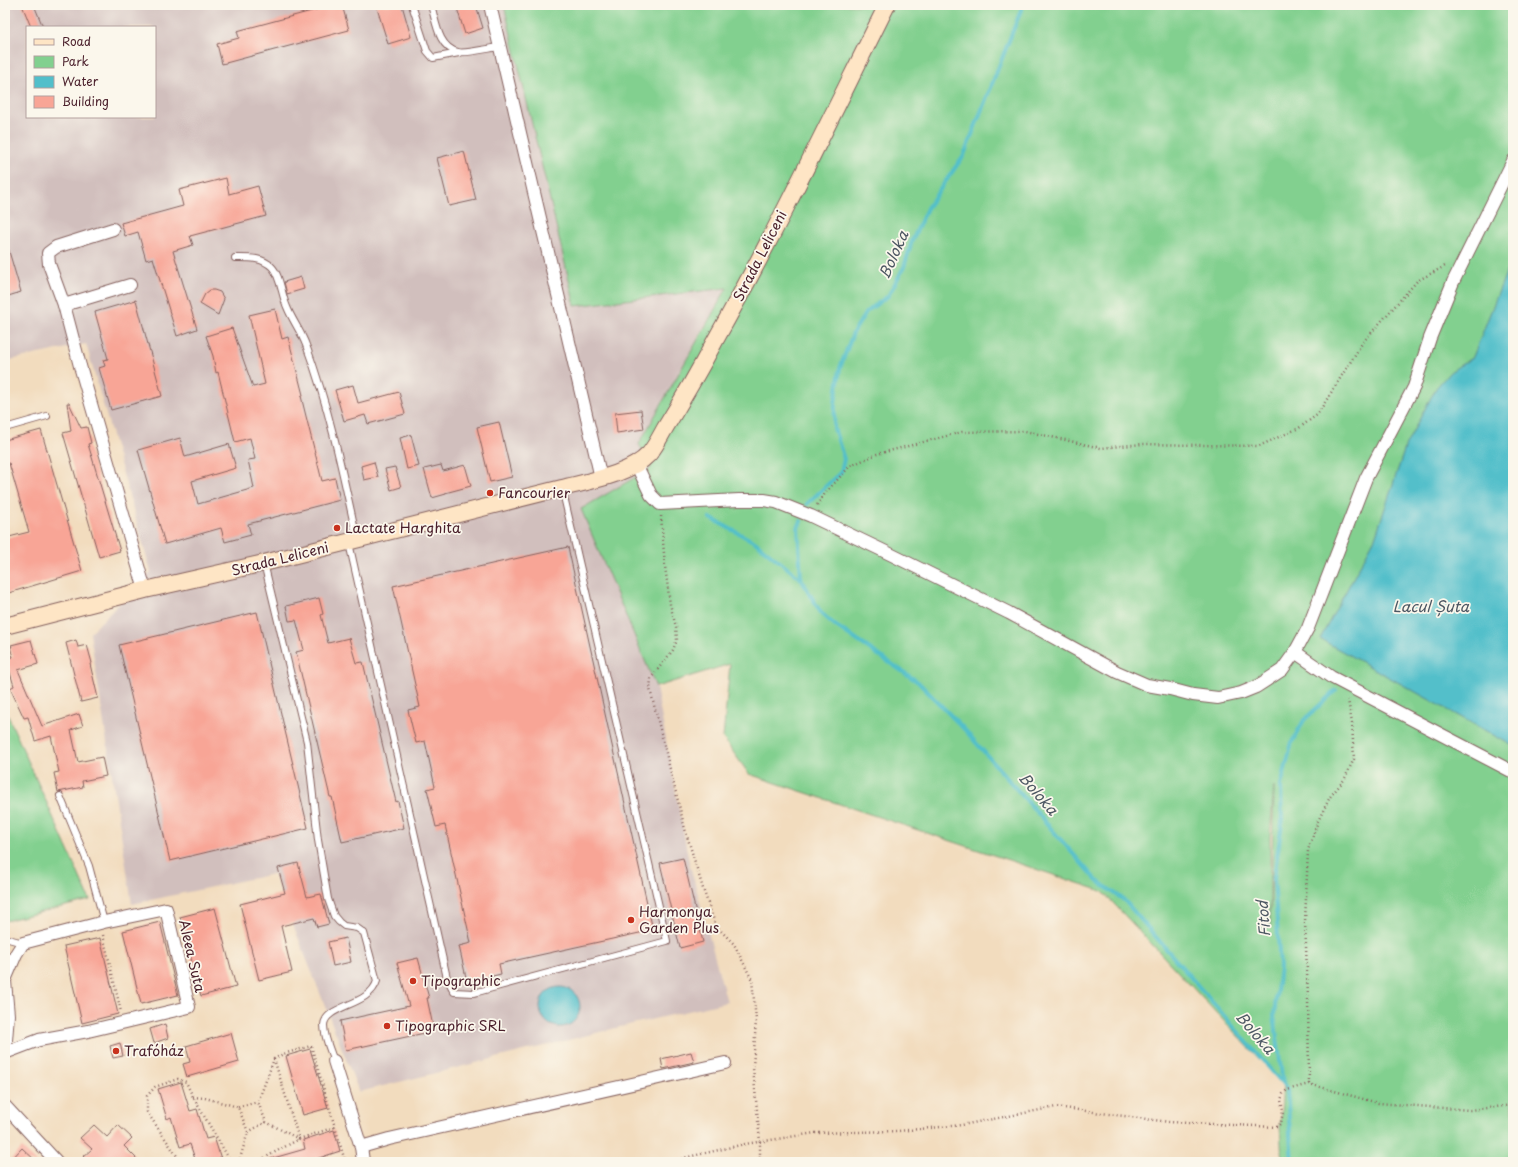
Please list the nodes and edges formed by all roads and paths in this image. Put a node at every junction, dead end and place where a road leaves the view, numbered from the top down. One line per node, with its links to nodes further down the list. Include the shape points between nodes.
1 (412, 5): 6 (lane, via 427,51 433,58)
2 (431, 5): 6 (lane, via 440,35 447,47)
3 (490, 5): 5 (street)
4 (887, 5): 15 (main road, Strada Leliceni, via 723,327 679,406 648,454)
5 (499, 47): 6 (lane); 16 (street)
6 (459, 53)
7 (1513, 161): 9 (street)
8 (112, 229): 12 (street, via 56,247 48,254 49,264)
9 (1467, 254): 19 (path, via 1417,281 1363,342 1317,415 1299,428 1259,446 1142,444 1101,448 1025,431 962,432 877,454 850,466 826,492); 24 (street, via 1430,338 1414,387 1366,478 1308,628)
10 (235, 258): 20 (lane, via 262,260 273,267 290,314 300,329 324,400)
11 (130, 285): 12 (street)
12 (64, 305): 22 (street)
13 (47, 416): 14 (lane)
14 (5, 428)
15 (636, 464): 16 (main road, Strada Leliceni); 18 (street, via 651,495)
16 (601, 478): 17 (main road, Strada Leliceni)
17 (562, 488): 20 (main road, Strada Leliceni); 20 (lane, via 667,942 474,994 454,992 447,978)
18 (660, 504): 19 (street, via 764,500); 47 (path, via 665,566 677,640 673,650 651,678 650,689 685,829 704,892 716,926 734,944 752,980 756,1020 753,1068)
19 (811, 516): 24 (street, via 1009,613 1117,672 1147,685 1218,698 1241,693 1273,677)
20 (353, 541): 21 (main road, Strada Leliceni)
21 (264, 563): 22 (main road, Strada Leliceni); 35 (lane, via 307,742 318,840 328,899 339,922 364,933 377,981 375,988 362,999 332,1012 325,1019 327,1041)
22 (145, 590): 23 (main road, Strada Leliceni)
23 (5, 626)
24 (1296, 652): 25 (street, via 1331,677)
25 (1346, 684): 26 (street); 37 (path, via 1354,759 1344,780 1330,797 1308,850 1305,922)
26 (1513, 772)
27 (60, 796): 28 (lane, via 89,866)
28 (102, 923): 30 (street, Aleea Suta); 32 (path); 32 (street, Aleea Suta, via 166,909 189,1008)
29 (5, 938): 30 (lane)
30 (23, 943): 31 (street, Aleea Suta)
31 (5, 981): 33 (street, Aleea Suta, via 8,1015)
32 (123, 1023): 33 (street, Aleea Suta, via 39,1040)
33 (5, 1053)
34 (274, 1059): 39 (path); 44 (path, via 311,1046); 46 (path)
35 (334, 1061): 48 (street)
36 (725, 1063): 48 (street)
37 (1309, 1084): 40 (path, via 1378,1103 1470,1110); 47 (path, via 1287,1090 1283,1094 1282,1123 1277,1127 1169,1122 1056,1107 962,1125 815,1133)
38 (193, 1097): 42 (path); 50 (path, via 186,1082 178,1079 155,1087 147,1096 147,1112); 51 (path)
39 (258, 1102): 42 (path); 43 (path)
40 (1513, 1105)
41 (5, 1106): 49 (street)
42 (238, 1107): 45 (path)
43 (266, 1122): 45 (path); 46 (path)
44 (334, 1127): 46 (path); 54 (path, via 345,1161)
45 (248, 1132): 52 (path)
46 (299, 1139): 53 (path)
47 (760, 1142): 56 (path); 57 (path)
48 (361, 1147): 55 (street, via 364,1160)
49 (56, 1162)
50 (181, 1162)
51 (230, 1162)
52 (239, 1162)
53 (257, 1162)
54 (342, 1162)
55 (361, 1162)
56 (666, 1162)
57 (760, 1162)

